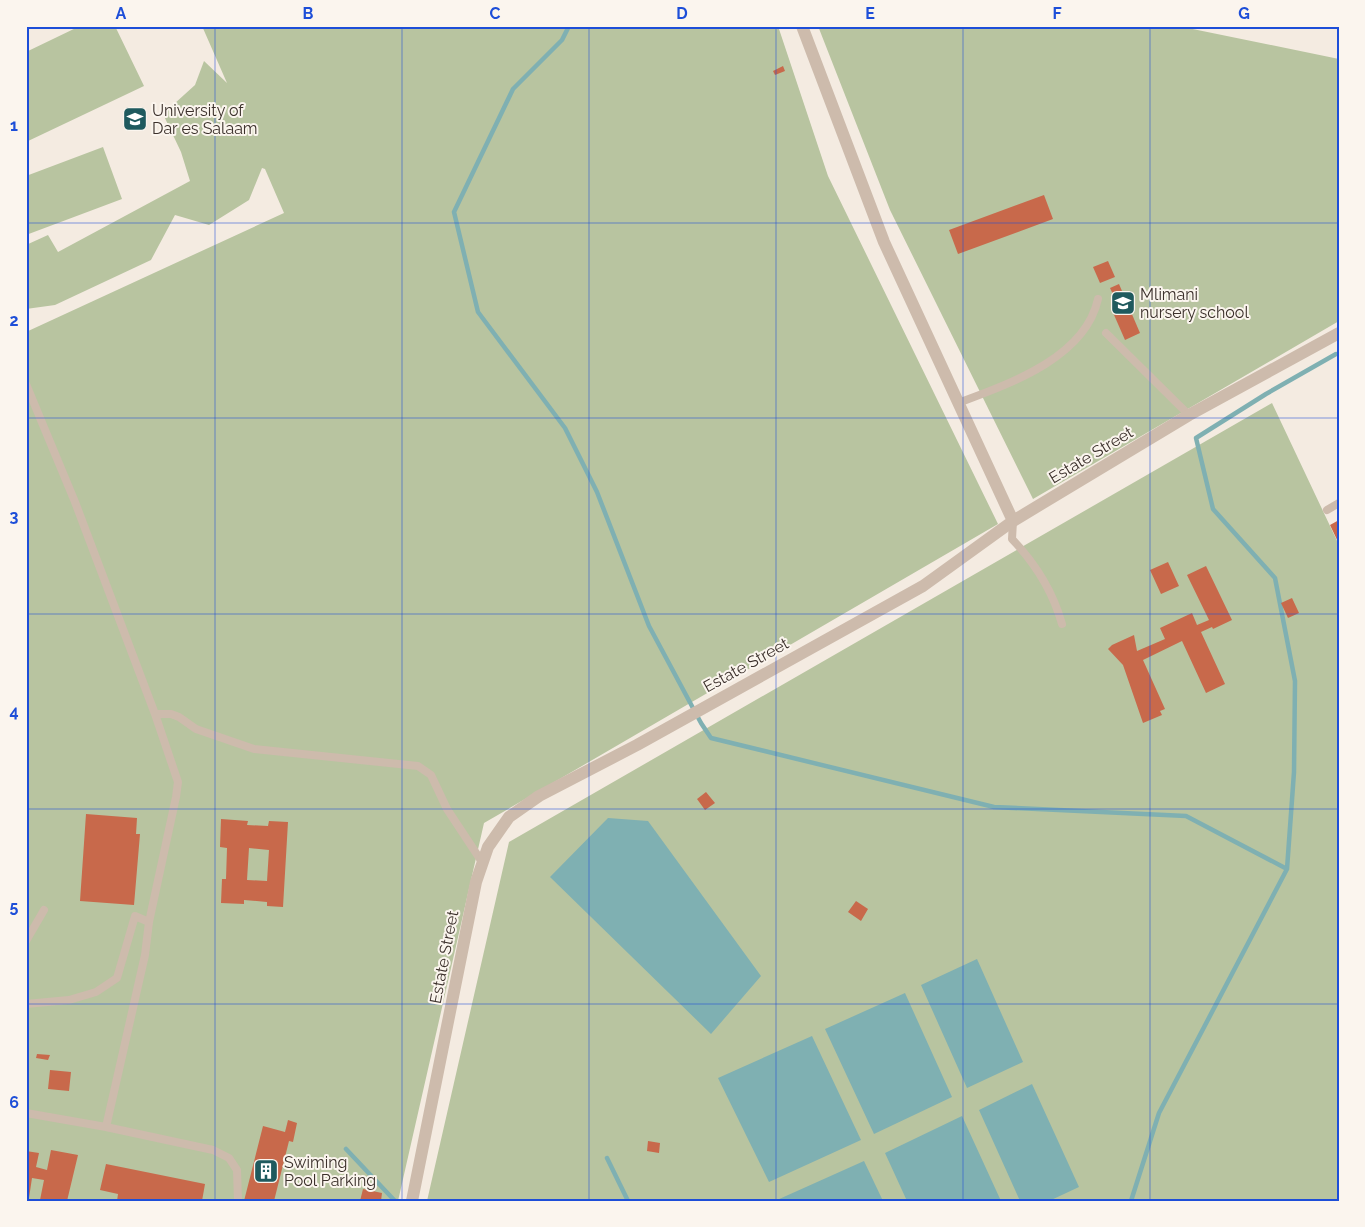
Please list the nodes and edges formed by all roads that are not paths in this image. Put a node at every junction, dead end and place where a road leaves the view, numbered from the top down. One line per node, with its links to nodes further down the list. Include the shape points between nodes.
1 (802, 26): 6 (street, via 884,242)
2 (1098, 299): 6 (lane, via 1095,313 1076,339 1057,356 998,389)
3 (1106, 333): 7 (lane)
4 (1339, 333): 7 (street, Estate Street)
5 (26, 384): 12 (lane, via 75,502)
6 (958, 403): 10 (street)
7 (1189, 415): 10 (street, Estate Street)
8 (1339, 503): 9 (lane)
9 (1327, 510)
10 (1013, 521): 11 (lane, via 1012,539 1027,555 1049,590); 13 (street, Estate Street, via 923,586 539,796 510,817 488,847)
11 (1062, 624)
12 (155, 714): 13 (lane, via 171,714 196,730 254,749 418,766 431,775 447,809); 15 (lane, via 178,782)
13 (482, 862): 21 (street, Estate Street)
14 (44, 910): 16 (lane)
15 (149, 922): 17 (lane, via 135,916 118,978 96,992 69,1000); 19 (lane, via 145,955)
16 (26, 940)
17 (26, 1004)
18 (26, 1113): 19 (lane)
19 (106, 1126): 20 (lane, via 213,1150 228,1158 237,1170)
20 (238, 1201)
21 (412, 1201)

